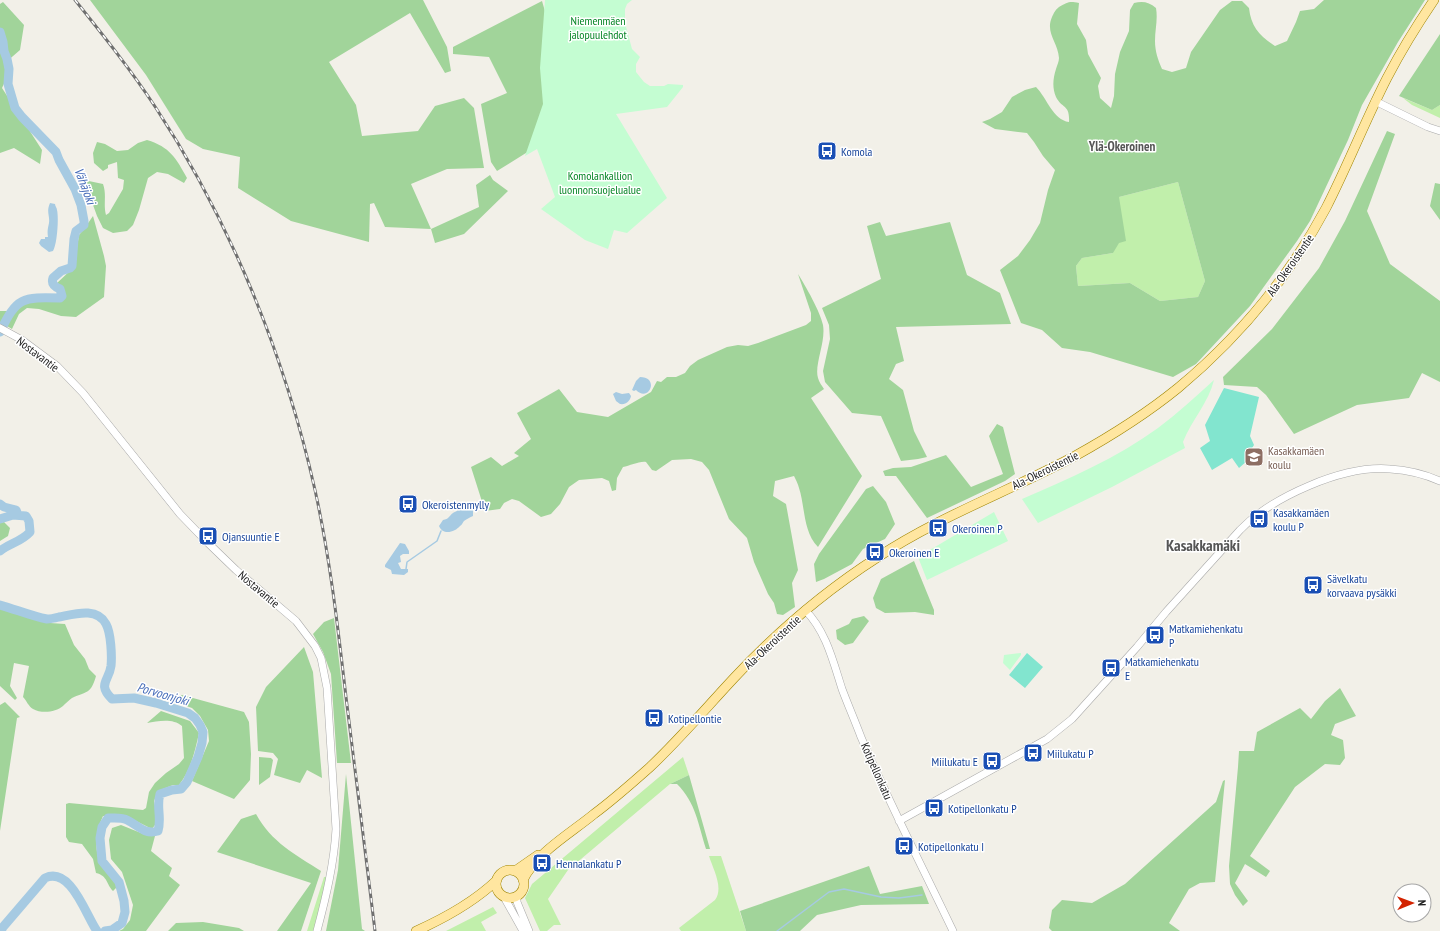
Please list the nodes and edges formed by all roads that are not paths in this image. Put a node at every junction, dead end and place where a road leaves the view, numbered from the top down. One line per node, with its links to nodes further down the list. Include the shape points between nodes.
1 (1434, 0): 2 (main road, Ala-Okeroistentie, via 1403,48)
2 (1375, 101): 3 (street); 6 (main road, Ala-Okeroistentie, via 1338,185 1300,252 1259,308 1205,364 1162,401 1110,436 1074,457 910,537 874,559)
3 (1440, 131)
4 (0, 328): 15 (street, Nostavantie, via 40,352 78,387 180,514 236,570 296,621 315,646 321,658 328,688 336,829 332,871)
5 (1440, 481): 7 (street, via 1414,472 1389,468 1367,470 1320,481 1267,509 1240,530 1063,728)
6 (805, 610): 7 (street, Kotipellonkatu, via 813,618 825,639 859,732); 8 (main road, Ala-Okeroistentie, via 756,655 654,763 604,807)
7 (899, 821): 19 (street, Kotipellonkatu)
8 (551, 848): 9 (main road, Ala-Okeroistentie, via 530,859); 11 (main road, Ala-Okeroistentie, via 532,866)
9 (515, 872): 10 (main road, via 506,871); 11 (main road)
10 (497, 880): 12 (main road, via 496,886); 14 (main road)
11 (523, 880): 13 (main road, via 523,887)
12 (501, 894): 13 (main road, via 512,898); 14 (main road); 17 (street)
13 (517, 896): 18 (street)
14 (467, 904): 16 (main road)
15 (318, 931)
16 (416, 931)
17 (523, 931)
18 (529, 931)
19 (953, 931)

